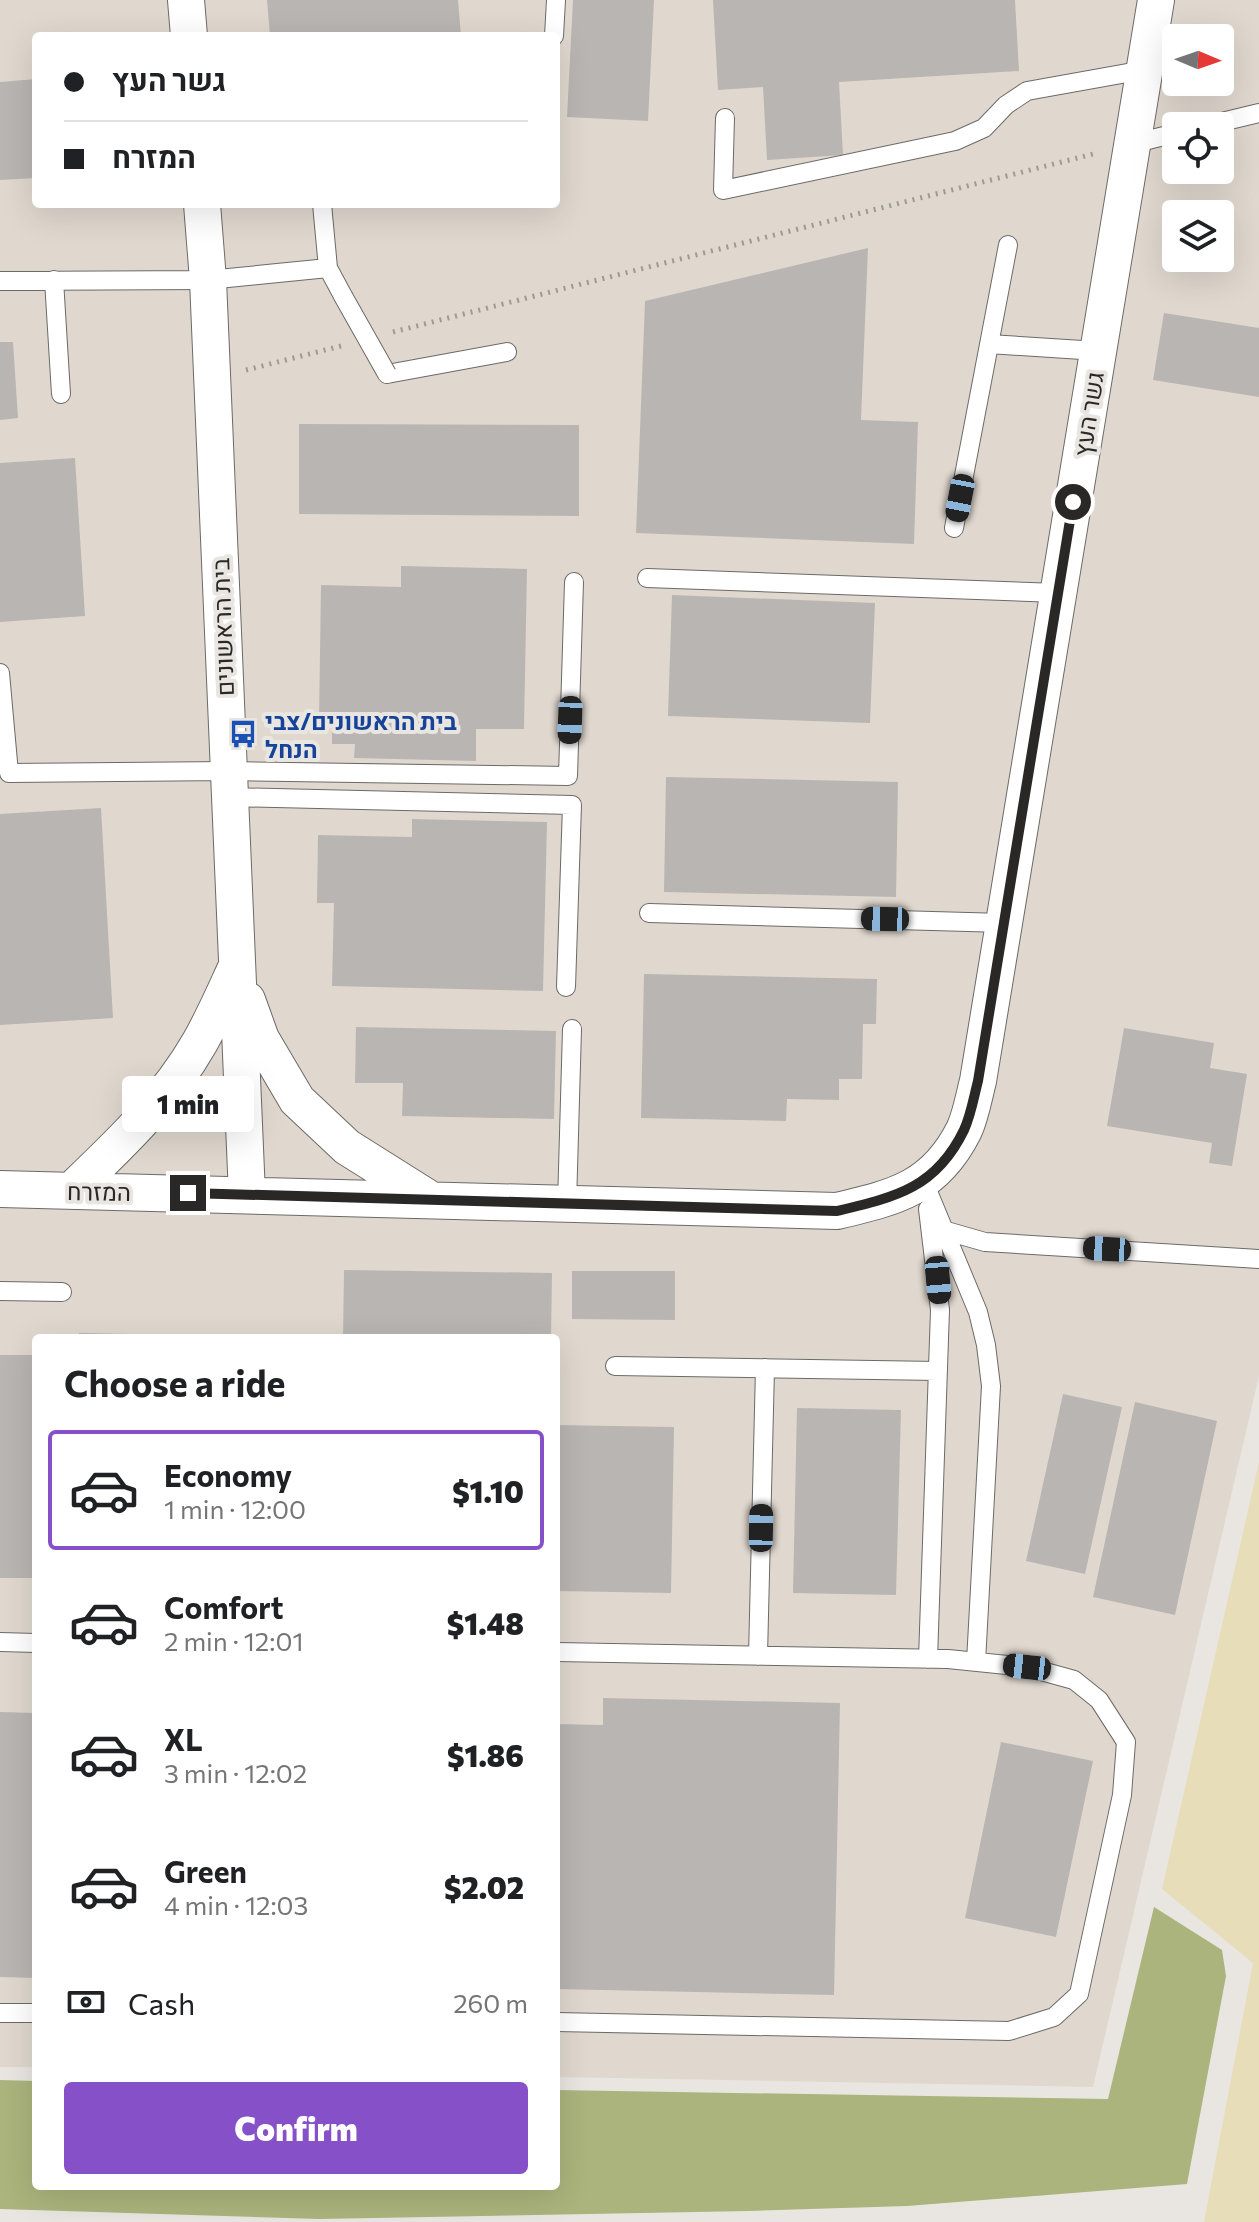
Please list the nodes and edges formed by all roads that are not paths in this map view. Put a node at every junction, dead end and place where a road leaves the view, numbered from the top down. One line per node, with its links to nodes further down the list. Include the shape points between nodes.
1 (186, 0): 4 (street)
2 (556, 0): 5 (lane)
3 (1156, 0): 6 (street, גשר העץ)
4 (189, 32)
5 (554, 32)
6 (1144, 70): 8 (lane, via 1027,91 984,128 955,141 723,190); 11 (street, גשר העץ)
7 (1259, 113): 9 (lane)
8 (725, 118)
9 (1234, 119)
10 (1162, 136): 11 (lane)
11 (1132, 144): 20 (street, גשר העץ)
12 (202, 208): 17 (street, בית הראשונים)
13 (322, 208): 15 (lane)
14 (1008, 245): 19 (lane)
15 (328, 268): 17 (lane); 21 (lane, bridge, via 387,374)
16 (54, 280): 17 (lane); 18 (lane); 22 (lane)
17 (208, 280): 28 (street, בית הראשונים)
18 (0, 281)
19 (989, 344): 20 (lane); 23 (lane)
20 (1098, 351): 26 (street, גשר העץ)
21 (507, 352)
22 (61, 394)
23 (954, 528)
24 (647, 578): 26 (lane)
25 (574, 582): 28 (lane, via 568,776)
26 (1058, 593): 30 (street, גשר העץ)
27 (0, 673): 28 (lane, via 9,773)
28 (229, 784): 31 (street, בית הראשונים); 32 (lane, via 572,805)
29 (649, 913): 30 (lane)
30 (1004, 923): 34 (street, גשר העץ, via 965,1128)
31 (236, 969): 36 (street, via 172,1085 131,1135); 37 (street, בית הראשונים); 38 (street, via 261,1039 297,1100 347,1147)
32 (566, 987)
33 (572, 1029): 39 (lane)
34 (924, 1182): 39 (street, גשר העץ, via 884,1200 837,1211); 40 (lane)
35 (0, 1189): 36 (street, המזרח)
36 (71, 1191): 37 (street, המזרח)
37 (247, 1195): 38 (street, גשר העץ)
38 (429, 1199): 39 (street, גשר העץ)
39 (567, 1204)
40 (938, 1228): 41 (lane, via 985,1242); 46 (lane); 52 (lane, via 978,1312 991,1386)
41 (1259, 1259)
42 (0, 1291): 43 (lane)
43 (62, 1292)
44 (615, 1366): 45 (lane)
45 (765, 1368): 46 (lane); 50 (lane)
46 (938, 1371): 51 (lane)
47 (0, 1642): 48 (lane)
48 (32, 1643)
49 (560, 1652): 50 (lane)
50 (758, 1656): 51 (lane)
51 (928, 1659): 52 (lane)
52 (976, 1662): 55 (lane, via 1027,1667 1074,1680 1099,1700 1126,1742 1122,1795 1079,1994 1054,2017 1009,2031)
53 (0, 2013): 54 (lane)
54 (32, 2013)
55 (560, 2022)

